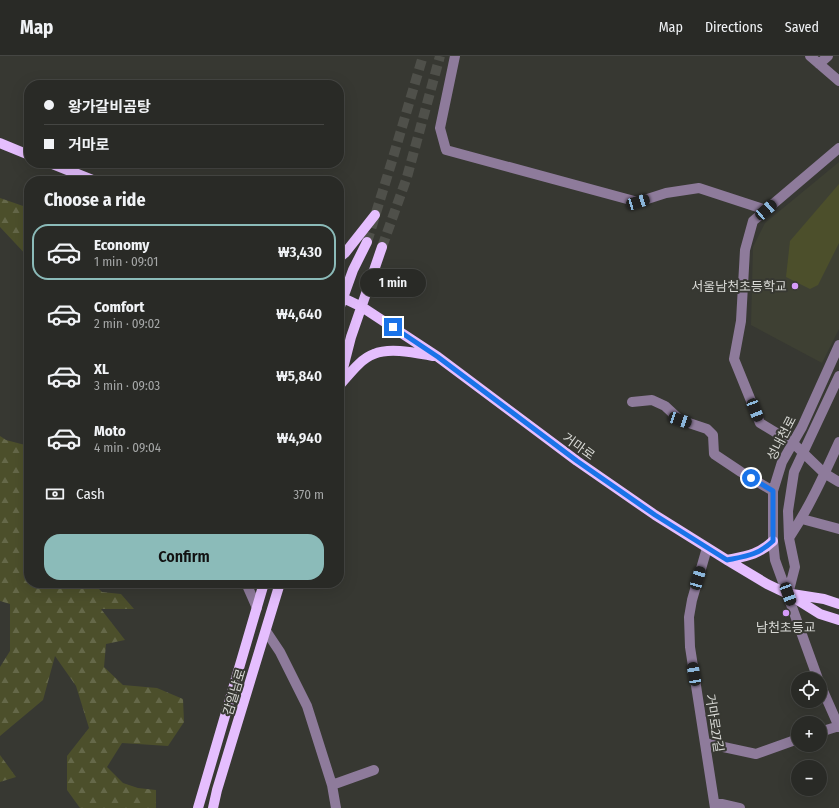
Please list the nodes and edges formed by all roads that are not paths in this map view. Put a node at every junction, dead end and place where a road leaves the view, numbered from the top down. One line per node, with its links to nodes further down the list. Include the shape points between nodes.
1 (455, 56): 11 (street, via 440,128 446,150 638,202 666,193 698,188)
2 (810, 56): 4 (street)
3 (828, 56): 4 (street)
4 (819, 64): 5 (street)
5 (839, 81)
6 (0, 143): 8 (main road)
7 (839, 148): 11 (street)
8 (24, 153)
9 (62, 168): 10 (main road)
10 (82, 176)
11 (766, 210): 26 (street, via 753,221 745,250 741,321 734,358 760,423)
12 (375, 215): 15 (main road)
13 (367, 242): 16 (main road)
14 (382, 247): 18 (main road)
15 (344, 254)
16 (344, 290)
17 (344, 298): 18 (main road, 거마로)
18 (362, 306): 20 (main road, 거마로); 21 (main road)
19 (839, 345): 26 (street, 성내천로)
20 (438, 357): 23 (main road, via 385,351 373,354); 35 (main road, 거마로, via 577,461)
21 (344, 367)
22 (839, 376): 27 (street, 성내천로)
23 (344, 380)
24 (632, 402): 30 (street, via 652,400 665,406 680,420 707,429 713,435 714,454)
25 (839, 442): 28 (street)
26 (793, 443): 27 (street); 30 (street, 성내천로, via 782,462)
27 (802, 452): 28 (street); 33 (street, 성내천로, via 794,472 788,511)
28 (824, 473): 29 (street); 31 (street)
29 (839, 482)
30 (773, 491): 34 (street, 성내천로)
31 (802, 519): 32 (street); 33 (street)
32 (839, 529)
33 (789, 538): 40 (street, 성내천로, via 795,567)
34 (773, 541): 36 (main road, via 753,555); 40 (street, 성내천로, via 775,560)
35 (707, 548): 36 (main road, 거마로); 50 (street, 거마로27길, via 689,617 690,647)
36 (727, 560): 40 (main road, 거마로)
37 (248, 588): 42 (street)
38 (263, 588): 42 (main road, 감일남로)
39 (279, 588): 44 (main road, 감일남로)
40 (788, 594): 41 (main road, 거마로, via 824,599); 43 (main road, 거마로, via 820,614); 45 (street, 성내천로)
41 (839, 604)
42 (257, 608): 54 (main road, 감일남로)
43 (839, 620)
44 (266, 631): 52 (street, via 308,706); 55 (main road, 감일남로)
45 (816, 672)
46 (827, 700): 47 (street)
47 (839, 727): 48 (street)
48 (827, 730)
49 (791, 742): 50 (street, via 756,754)
50 (705, 743): 53 (street, 거마로27길)
51 (374, 770): 52 (street)
52 (332, 785): 56 (street)
53 (715, 805): 57 (street)
54 (198, 808)
55 (213, 808)
56 (336, 808)
57 (740, 808)

